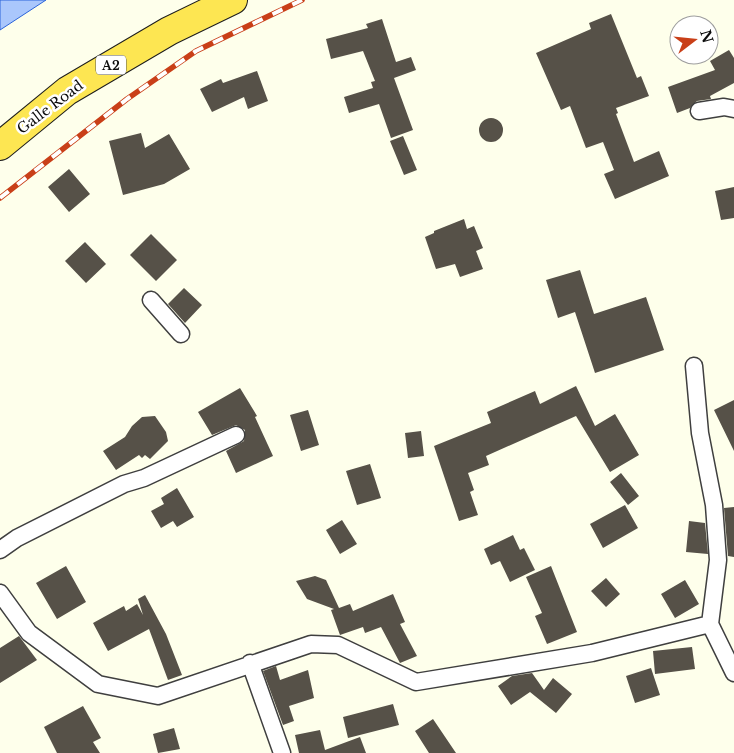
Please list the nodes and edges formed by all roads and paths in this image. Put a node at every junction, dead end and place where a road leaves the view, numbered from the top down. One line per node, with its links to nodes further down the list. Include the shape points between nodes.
1 (233, 0): 4 (highway, Galle Road / A2, via 169,31 67,91)
2 (734, 109): 3 (street, via 724,107)
3 (699, 111)
4 (0, 146)
5 (151, 300): 6 (street)
6 (180, 334)
7 (694, 366): 11 (street, via 700,433 714,505 718,560)
8 (236, 435): 9 (street, via 144,478 124,484 17,538)
9 (0, 550)
10 (0, 593): 12 (street, via 29,633 98,684 158,696)
11 (710, 624): 12 (street, via 592,653 416,682 338,645 311,644); 13 (street)
12 (250, 664): 14 (street)
13 (734, 673)
14 (282, 753)

